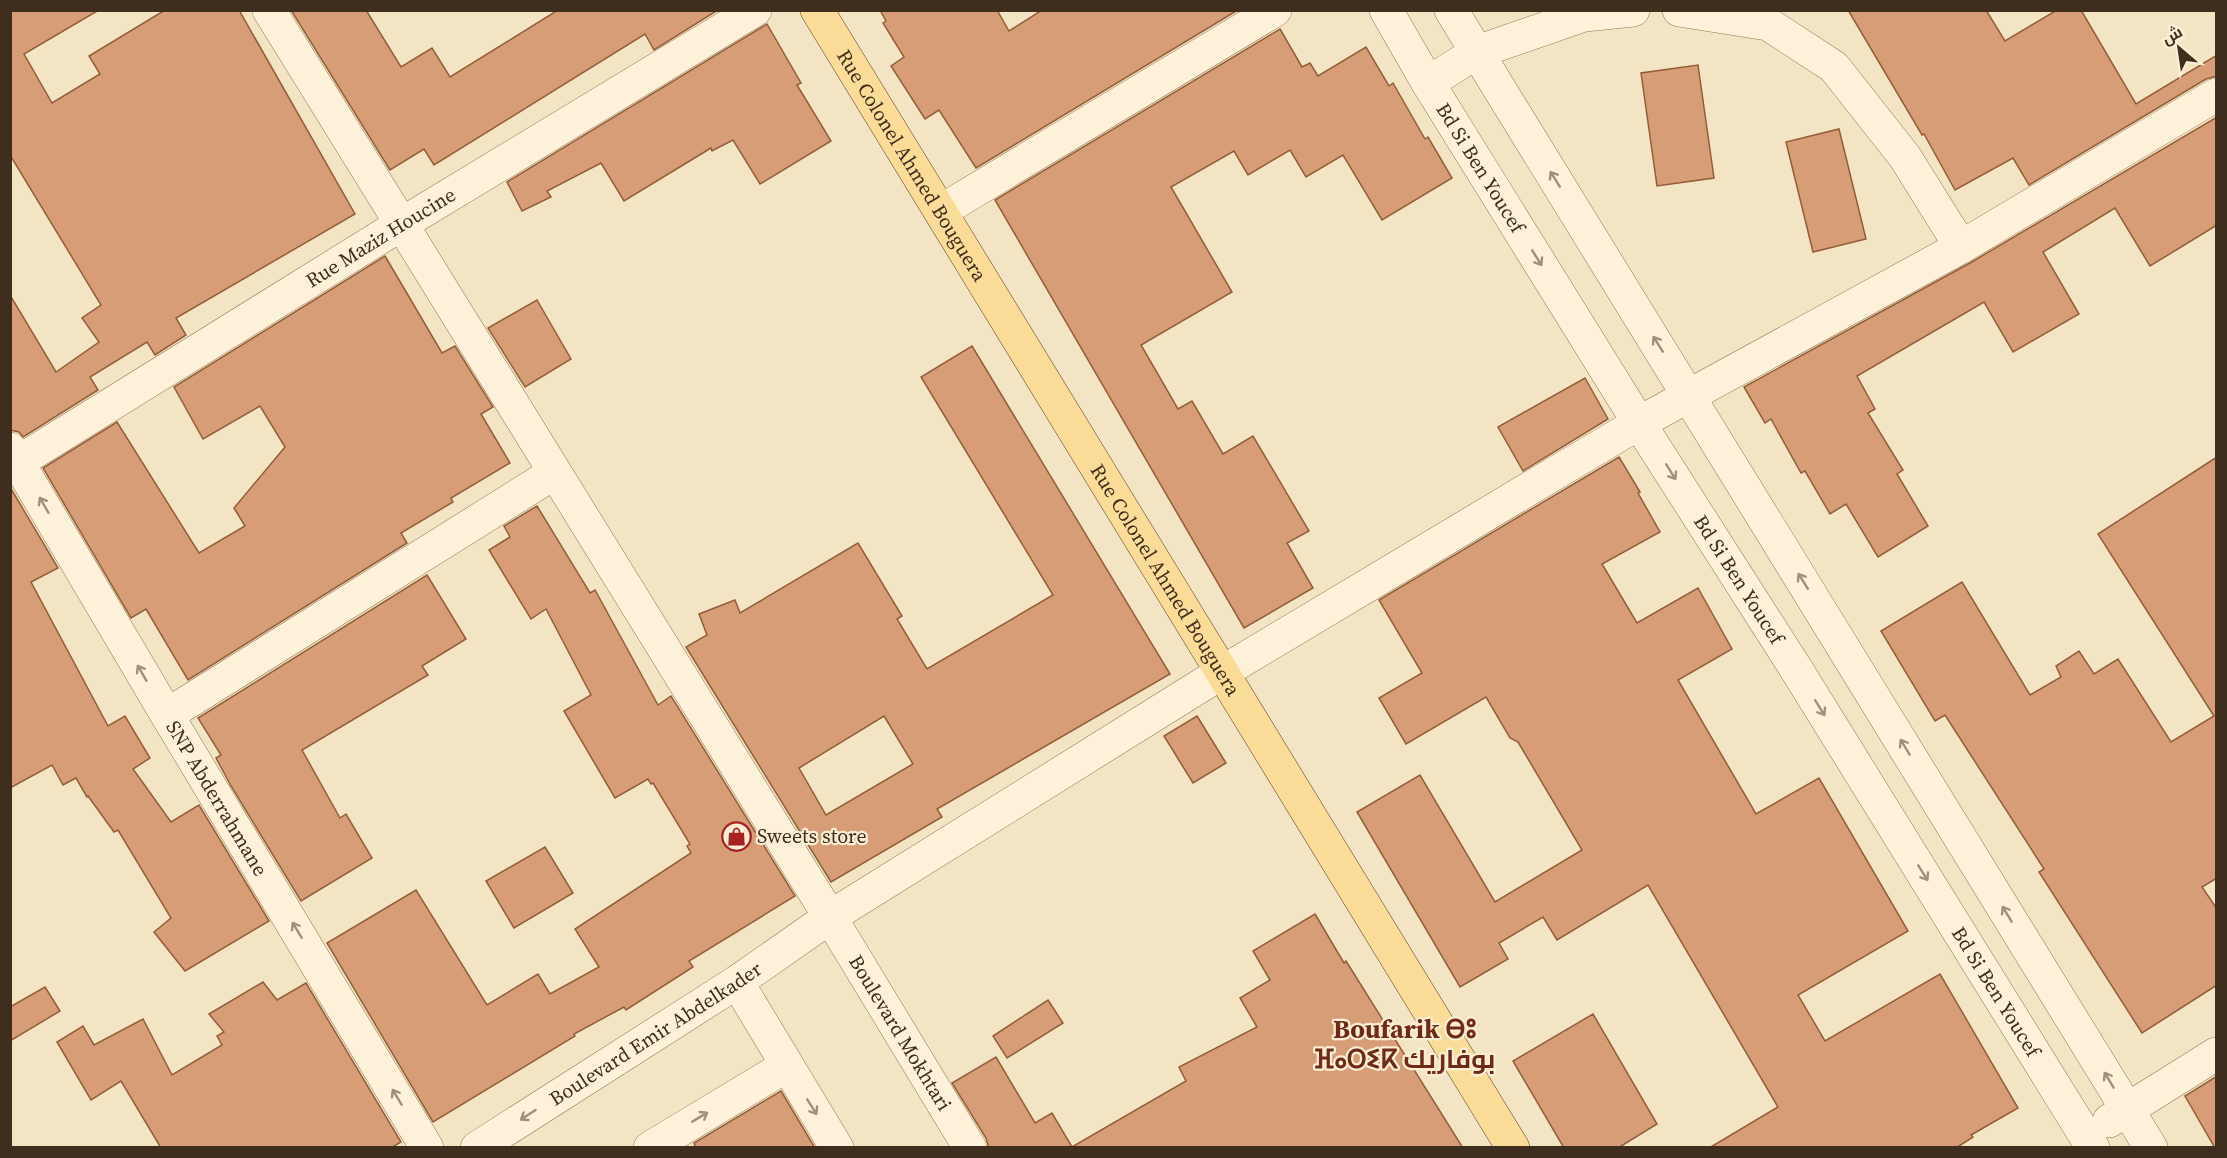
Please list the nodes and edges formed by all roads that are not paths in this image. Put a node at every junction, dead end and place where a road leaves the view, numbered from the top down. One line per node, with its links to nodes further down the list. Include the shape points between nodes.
1 (269, 10): 13 (street, Boulevard Mokhtari)
2 (755, 10): 13 (street, Rue Maziz Houcine)
3 (817, 10): 12 (main road, Rue Colonel Ahmed Bouguera)
4 (1275, 10): 12 (street)
5 (1386, 10): 10 (street, Bd Si Ben Youcef)
6 (1451, 10): 9 (street)
7 (1633, 10): 9 (street, via 1584,15)
8 (1679, 10): 14 (street, via 1768,24 1834,68 1905,157)
9 (1477, 52): 10 (street); 15 (street, one-way to 9)
10 (1428, 83): 16 (street, Bd Si Ben Youcef, one-way to 16)
11 (2217, 95): 14 (street, Boulevard Emir Abdelkader)
12 (941, 211): 21 (main road, Rue Colonel Ahmed Bouguera)
13 (400, 225): 17 (street, Rue Maziz Houcine); 18 (street, Boulevard Mokhtari)
14 (1961, 247): 15 (street, Boulevard Emir Abdelkader)
15 (1689, 394): 16 (street, Boulevard Emir Abdelkader); 19 (street, one-way to 15)
16 (1639, 423): 20 (street, Bd Si Ben Youcef, one-way to 20); 21 (street, Boulevard Emir Abdelkader)
17 (13, 460): 22 (street, SNP Abderrahmane, one-way to 17)
18 (554, 473): 22 (street); 23 (street, Boulevard Mokhtari)
19 (1843, 645): 20 (street); 27 (street, one-way to 19)
20 (1798, 672): 28 (street, Bd Si Ben Youcef, one-way to 28)
21 (1221, 673): 23 (street, Boulevard Emir Abdelkader); 34 (main road, Rue Colonel Ahmed Bouguera)
22 (167, 715): 29 (street, SNP Abderrahmane, one-way to 22)
23 (830, 917): 24 (street, Boulevard Emir Abdelkader); 33 (street, Boulevard Mokhtari)
24 (736, 982): 26 (street); 30 (street, Boulevard Emir Abdelkader, one-way to 30)
25 (2217, 1054): 27 (street)
26 (786, 1066): 31 (street, one-way to 26); 32 (street, one-way to 32)
27 (2127, 1110): 28 (street); 35 (street)
28 (2082, 1144)
29 (427, 1148)
30 (477, 1148)
31 (650, 1148)
32 (837, 1148)
33 (970, 1148)
34 (1513, 1148)
35 (2151, 1148)

